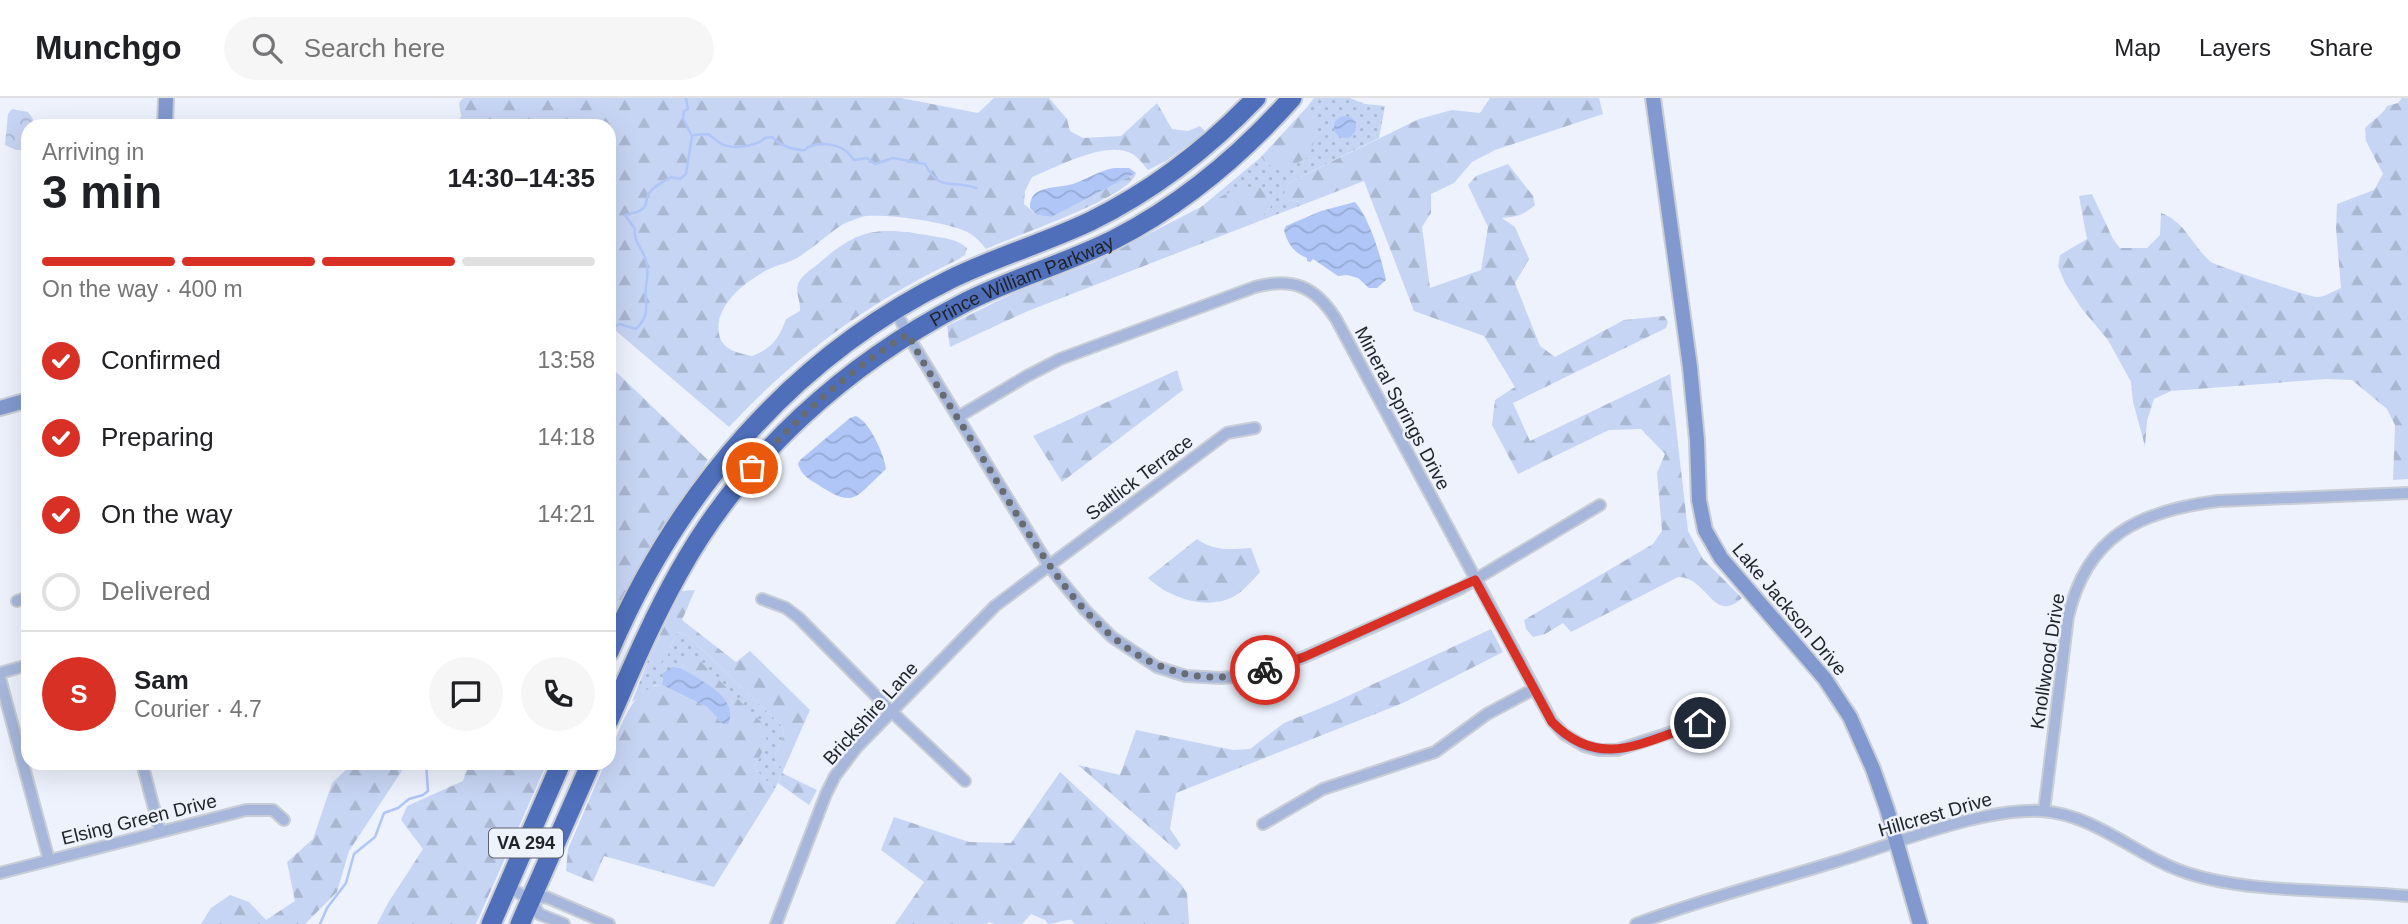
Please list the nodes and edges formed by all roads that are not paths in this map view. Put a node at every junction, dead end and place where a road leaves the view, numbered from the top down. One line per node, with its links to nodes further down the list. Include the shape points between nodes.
1 (166, 98): 5 (street)
2 (1256, 98): 6 (highway, Prince William Parkway, via 1195,155 1118,207 948,280)
3 (1292, 98): 7 (highway, Prince William Parkway, via 1223,167 1168,208 1114,239 989,291)
4 (1653, 98): 35 (street, Lake Jackson Drive, via 1692,384 1705,530 1721,558 1839,697 1866,750)
5 (165, 119)
6 (895, 310): 7 (street); 17 (highway, Prince William Parkway, via 807,374 722,461 654,558)
7 (908, 334): 10 (street); 22 (highway, Prince William Parkway, via 863,363 812,406 727,498 662,603)
8 (21, 402): 9 (street)
9 (0, 408)
10 (958, 417): 14 (street); 15 (street, Mineral Springs Drive, via 1060,359 1255,287 1273,282 1300,286 1325,302 1336,318)
11 (1255, 428): 14 (street, Saltlick Terrace, via 1227,433)
12 (2408, 493): 31 (street, Knollwood Drive, via 2218,501 2150,515 2118,534 2093,559 2074,593)
13 (1600, 505): 15 (street)
14 (1049, 566): 15 (street, via 1085,610 1136,655 1186,676 1222,678 1246,676 1304,657); 24 (street, Brickshire Lane, via 995,606)
15 (1475, 580): 21 (street, Mineral Springs Drive)
16 (762, 599): 24 (street, via 799,618)
17 (616, 637)
18 (21, 667): 19 (street)
19 (0, 673)
20 (0, 678): 25 (street)
21 (1534, 689): 23 (street, Mineral Springs Drive, via 1564,734 1599,750 1630,747 1700,723); 33 (street, via 1487,714 1435,752 1323,789)
22 (616, 705)
23 (1717, 707)
24 (892, 712): 30 (street); 45 (street, Brickshire Lane, via 835,776)
25 (21, 756)
26 (25, 770): 36 (street)
27 (144, 770): 34 (street)
28 (558, 770): 38 (highway, VA 294)
29 (588, 770): 40 (highway, VA 294)
30 (965, 781)
31 (2044, 811): 35 (street, Hillcrest Drive, via 2001,813); 39 (street, Hillcrest Drive, via 2096,826 2200,877 2248,885)
32 (284, 820): 34 (street, Elsing Green Drive, via 273,810 256,809)
33 (1263, 824)
34 (160, 831): 36 (street, Elsing Green Drive)
35 (1897, 843): 46 (street, Hillcrest Drive); 47 (street, Lake Jackson Drive)
36 (49, 860): 37 (street, Elsing Green Drive)
37 (0, 873)
38 (507, 887): 40 (street); 41 (highway, VA 294)
39 (2408, 895)
40 (531, 899): 42 (highway, VA 294); 43 (street, via 539,914); 44 (street, via 546,897)
41 (491, 924)
42 (520, 924)
43 (564, 924)
44 (609, 924)
45 (776, 924)
46 (1636, 924)
47 (1920, 924)

